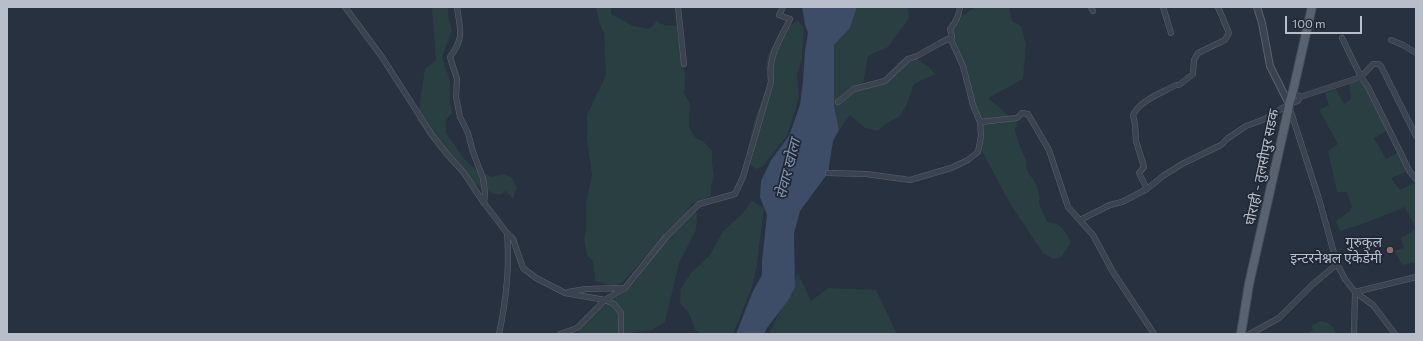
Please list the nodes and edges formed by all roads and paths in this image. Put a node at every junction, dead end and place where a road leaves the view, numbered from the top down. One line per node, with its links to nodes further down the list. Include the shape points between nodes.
1 (345, 7): 26 (street, via 382,57 432,135 464,173)
2 (456, 7): 26 (street, via 461,32 457,47 450,57 457,79 456,98 460,117 483,178)
3 (678, 7): 15 (street)
4 (783, 7): 31 (street, via 779,15 790,19 772,56 771,82 743,177 735,194 699,204 666,237)
5 (960, 7): 11 (street, via 959,16 950,29)
6 (1163, 7): 10 (street)
7 (1218, 7): 25 (street, via 1229,34 1225,40 1198,53 1194,60 1193,74 1179,85 1136,108 1133,115 1136,141 1144,167 1139,173)
8 (1258, 7): 20 (street, via 1270,66)
9 (1312, 7): 17 (main road, घोराही - तुलसीपुर सडक)
10 (1171, 33)
11 (952, 38): 19 (street, via 908,59 885,81 854,89); 21 (street)
12 (1342, 38): 16 (street)
13 (1391, 40): 14 (street)
14 (1416, 53)
15 (684, 64)
16 (1361, 77): 18 (street); 22 (street, via 1373,64 1381,66); 24 (street)
17 (1293, 91): 18 (street); 20 (main road, घोराही - तुलसीपुर सडक)
18 (1300, 97): 20 (street, via 1298,101)
19 (838, 102)
20 (1289, 104): 25 (street, via 1265,119 1246,126 1221,145 1182,164); 29 (street, via 1319,199); 39 (main road, घोराही - तुलसीपुर सडक, via 1249,284)
21 (980, 122): 23 (street, via 982,136 978,152 951,168 910,180 866,174); 27 (street, via 1018,118 1022,113 1028,114 1049,150 1068,208)
22 (1416, 136)
23 (828, 173)
24 (1416, 179)
25 (1147, 189): 27 (street)
26 (484, 203): 28 (street)
27 (1080, 220): 38 (street, via 1093,235 1113,272)
28 (507, 233): 33 (street, via 513,239 523,268); 35 (street, via 505,307)
29 (1336, 264): 32 (street); 40 (street, via 1279,318)
30 (1416, 277): 32 (street)
31 (624, 288): 33 (street, via 586,289); 34 (street)
32 (1355, 292): 41 (street); 42 (street, via 1373,305)
33 (565, 293): 34 (street)
34 (605, 300): 36 (street, via 577,328); 37 (street, via 614,304 621,313)
35 (499, 334)
36 (560, 334)
37 (621, 334)
38 (1154, 334)
39 (1241, 334)
40 (1250, 334)
41 (1354, 334)
42 (1395, 334)

